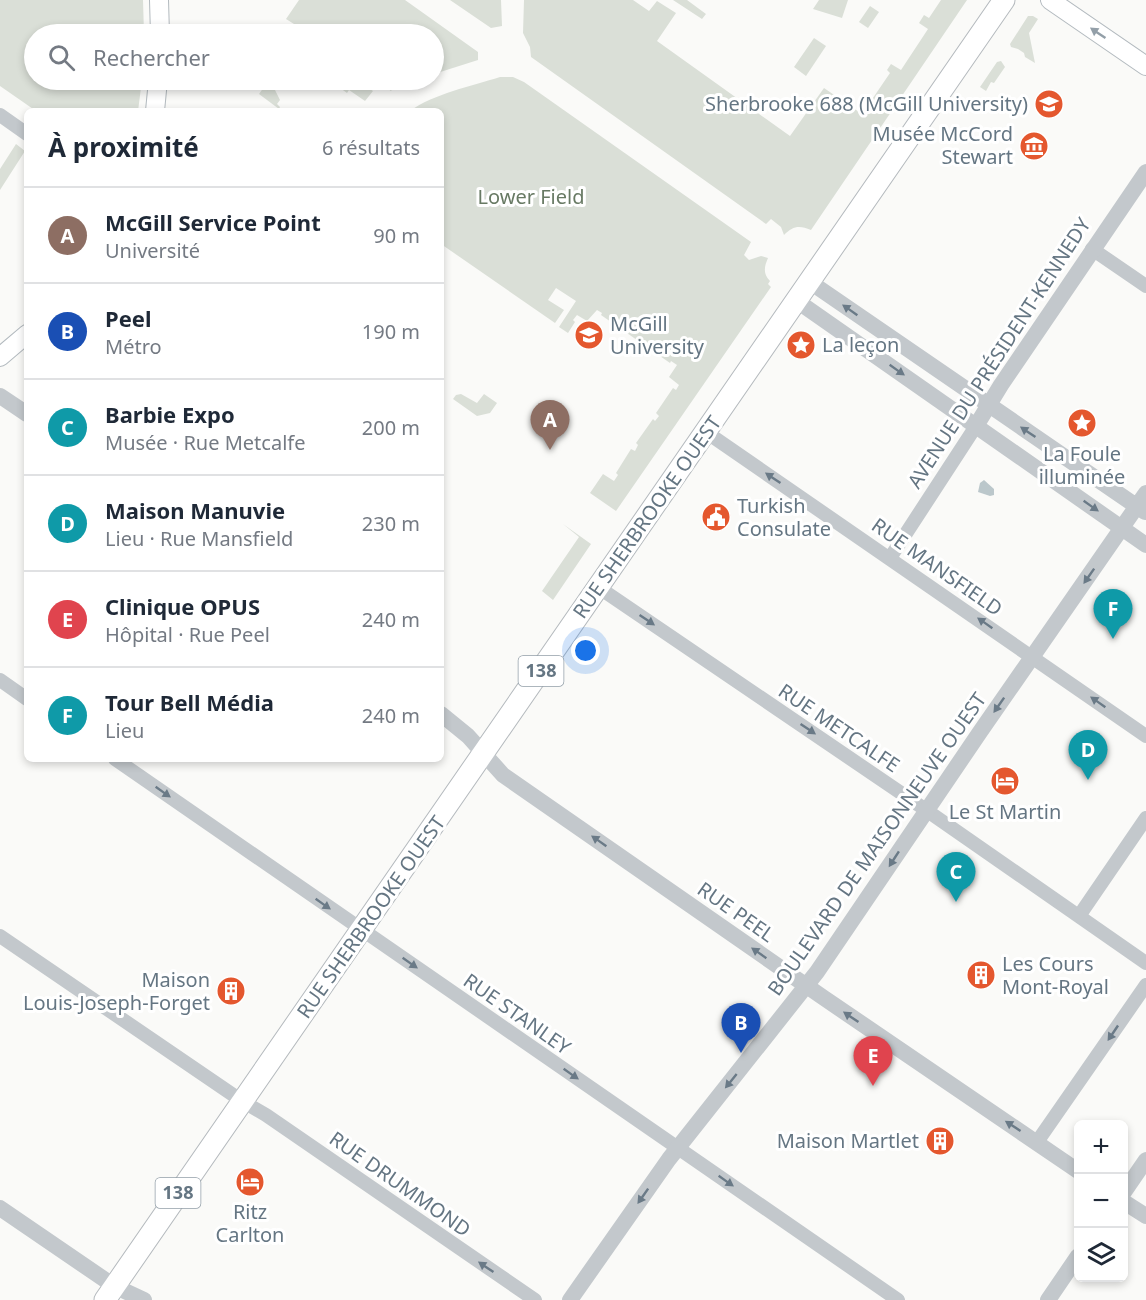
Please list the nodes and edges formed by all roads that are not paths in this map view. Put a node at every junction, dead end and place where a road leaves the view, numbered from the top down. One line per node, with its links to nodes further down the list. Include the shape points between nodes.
1 (159, 0): 4 (main road)
2 (1004, 0): 12 (main road, RUE SHERBROOKE OUEST / 138)
3 (1050, 0): 5 (main road, one-way to 3)
4 (160, 24)
5 (1146, 66)
6 (157, 90): 7 (main road)
7 (155, 108)
8 (0, 115): 9 (street)
9 (24, 132)
10 (1146, 172): 11 (street, AVENUE DU PRÉSIDENT-KENNEDY)
11 (1092, 249): 13 (street); 18 (street, AVENUE DU PRÉSIDENT-KENNEDY)
12 (810, 282): 14 (main road, RUE SHERBROOKE OUEST / 138); 18 (street, one-way to 12)
13 (1146, 286)
14 (797, 301): 20 (street, one-way to 20); 21 (main road, RUE SHERBROOKE OUEST / 138)
15 (24, 337): 16 (main road)
16 (0, 357)
17 (0, 396): 19 (street)
18 (988, 405): 20 (street, AVENUE DU PRÉSIDENT-KENNEDY); 22 (street, one-way to 18)
19 (24, 412)
20 (976, 426): 23 (street, one-way to 23); 25 (street, AVENUE DU PRÉSIDENT-KENNEDY)
21 (706, 432): 25 (street, RUE MANSFIELD, one-way to 21); 26 (main road, RUE SHERBROOKE OUEST / 138)
22 (1143, 504): 23 (street, BOULEVARD DE MAISONNEUVE OUEST)
23 (1122, 528): 24 (street); 27 (street, BOULEVARD DE MAISONNEUVE OUEST, one-way to 27)
24 (1146, 545)
25 (890, 558): 27 (street, RUE MANSFIELD, one-way to 25)
26 (598, 587): 32 (main road, RUE SHERBROOKE OUEST / 138); 34 (street, RUE METCALFE, one-way to 34)
27 (1033, 657): 31 (street, RUE MANSFIELD, one-way to 27); 34 (street, BOULEVARD DE MAISONNEUVE OUEST, one-way to 34)
28 (0, 680): 29 (street)
29 (24, 697)
30 (444, 716): 32 (street, RUE PEEL)
31 (1146, 736)
32 (483, 754): 37 (main road, RUE SHERBROOKE OUEST / 138); 41 (street, RUE PEEL, one-way to 32, via 503,775)
33 (119, 762): 37 (street, RUE STANLEY, one-way to 37)
34 (927, 810): 36 (street, RUE METCALFE); 41 (street, BOULEVARD DE MAISONNEUVE OUEST, one-way to 41)
35 (1146, 818): 36 (street)
36 (1079, 916): 39 (street, RUE METCALFE)
37 (362, 931): 42 (main road, RUE SHERBROOKE OUEST / 138); 44 (street, RUE STANLEY, one-way to 44)
38 (0, 936): 42 (street, RUE DRUMMOND)
39 (1146, 963)
40 (1146, 985): 43 (street, one-way to 43)
41 (807, 986): 43 (street, RUE PEEL, one-way to 41); 44 (street, BOULEVARD DE MAISONNEUVE OUEST, one-way to 44)
42 (242, 1101): 47 (street, RUE DRUMMOND, via 261,1121); 53 (main road, RUE SHERBROOKE OUEST / 138); 55 (street, RUE DRUMMOND, one-way to 42)
43 (1037, 1142): 46 (street, RUE PEEL)
44 (677, 1148): 56 (street, BOULEVARD DE MAISONNEUVE OUEST, one-way to 56); 57 (street, RUE STANLEY, one-way to 57)
45 (1146, 1160): 48 (street)
46 (1074, 1168)
47 (351, 1184)
48 (1128, 1186)
49 (1128, 1205): 51 (street)
50 (0, 1208): 53 (street)
51 (1146, 1216)
52 (1074, 1262): 58 (street)
53 (116, 1295): 54 (street)
54 (144, 1300)
55 (535, 1300)
56 (570, 1300)
57 (898, 1300)
58 (1048, 1300)

